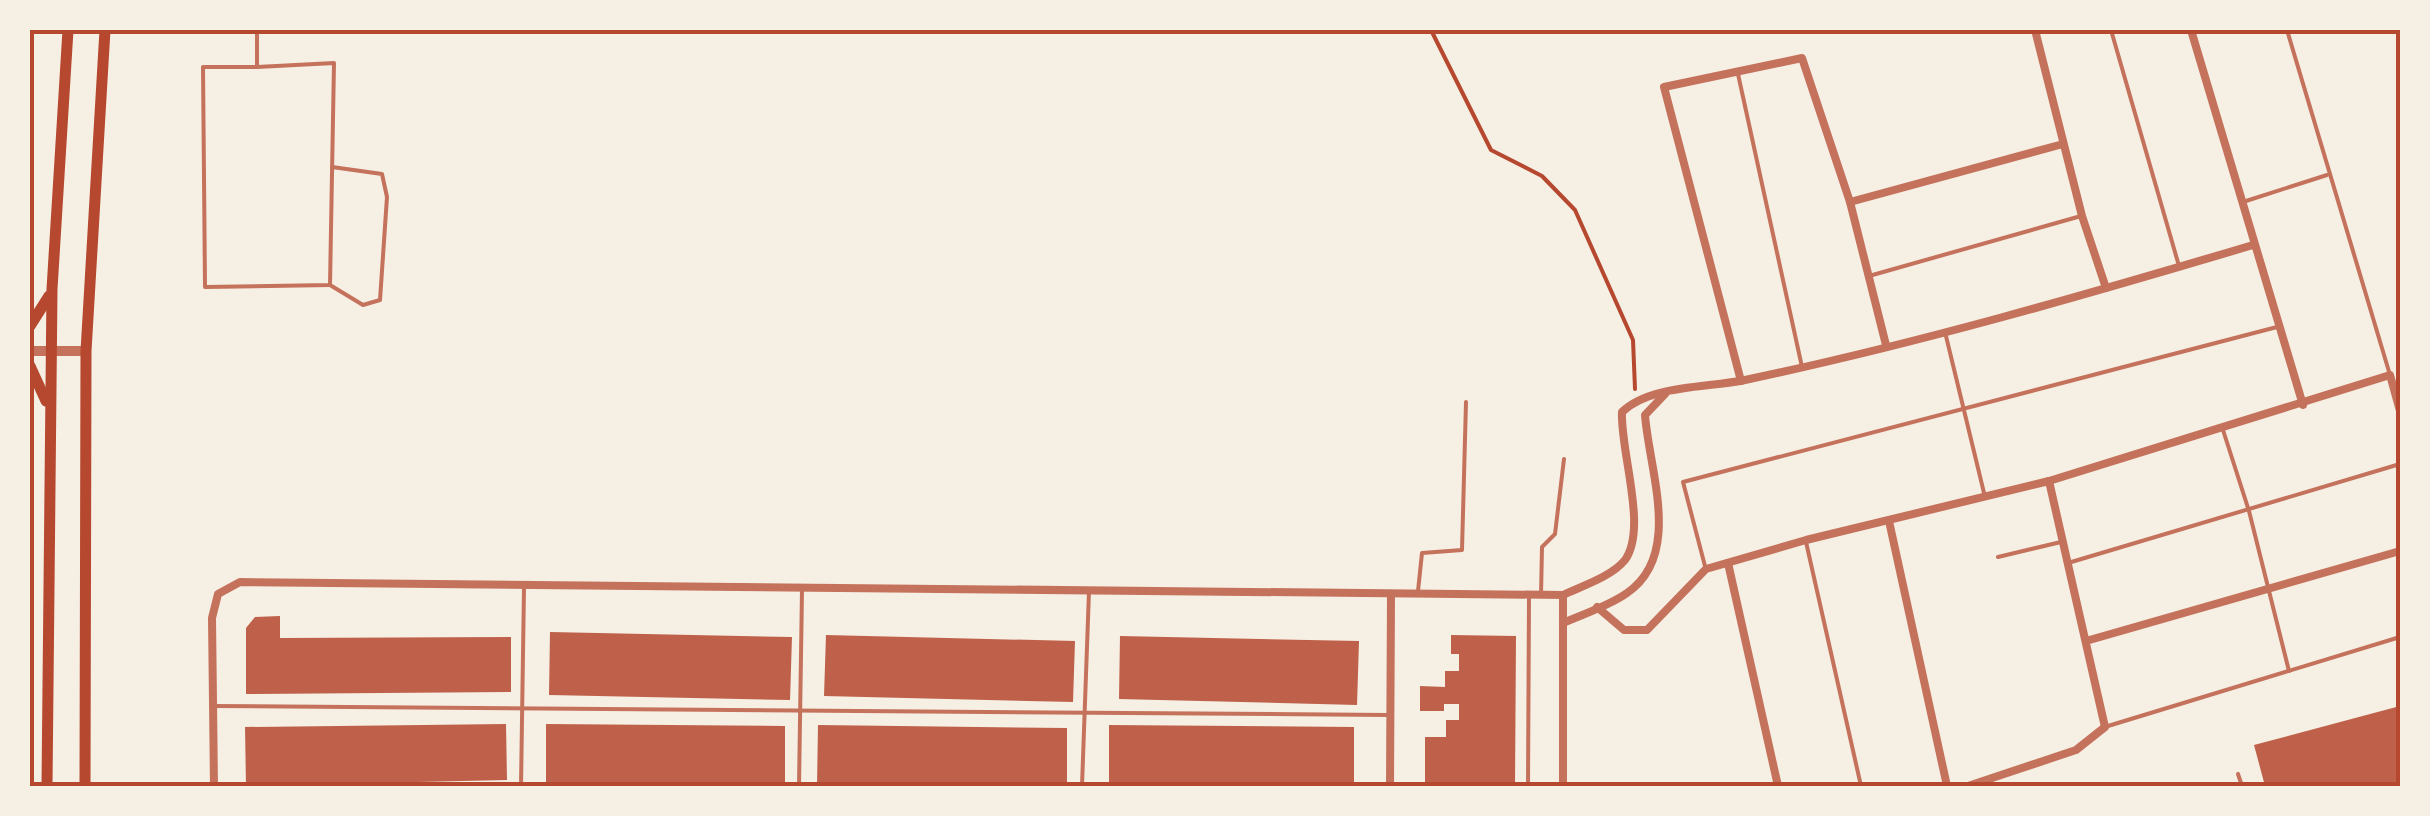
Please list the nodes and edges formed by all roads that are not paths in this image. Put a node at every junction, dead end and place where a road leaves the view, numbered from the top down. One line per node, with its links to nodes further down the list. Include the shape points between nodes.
1 (68, 30): 21 (main road)
2 (106, 30): 28 (main road)
3 (257, 30): 8 (lane)
4 (2035, 30): 10 (street)
5 (2110, 30): 17 (lane)
6 (2191, 30): 14 (street)
7 (2287, 30): 12 (lane)
8 (257, 67): 11 (lane, via 334,63); 19 (lane, via 204,68 205,286)
9 (1738, 71): 13 (street, via 1802,58); 30 (lane); 32 (street, via 1664,87)
10 (2063, 144): 13 (street); 15 (street)
11 (332, 167): 19 (lane); 19 (lane, via 382,174 387,197 380,300 363,305)
12 (2327, 174): 14 (lane); 31 (lane)
13 (1850, 202): 18 (street)
14 (2242, 202): 16 (street)
15 (2082, 216): 18 (lane); 20 (street)
16 (2253, 245): 17 (street); 23 (street)
17 (2179, 267): 20 (street)
18 (1869, 276): 25 (street)
19 (330, 285)
20 (2106, 288): 24 (street)
21 (52, 289): 22 (main road); 27 (main road)
22 (30, 326)
23 (2281, 326): 35 (street); 37 (lane)
24 (1945, 332): 25 (street); 37 (lane)
25 (1886, 345): 30 (street)
26 (30, 351): 27 (street)
27 (51, 352): 28 (street); 38 (main road)
28 (86, 352): 75 (main road)
29 (30, 366): 38 (main road)
30 (1802, 367): 32 (street)
31 (2390, 375): 35 (street); 36 (street)
32 (1741, 381): 33 (street)
33 (1665, 394): 59 (street, via 1636,398 1622,412 1632,545 1623,562); 62 (street, via 1644,416 1660,531 1656,553 1639,584)
34 (1466, 402): 61 (lane, via 1462,550 1422,553)
35 (2303, 406): 39 (street)
36 (2400, 411)
37 (1966, 412): 43 (lane); 52 (lane, via 1683,482)
38 (50, 414): 74 (main road)
39 (2223, 430): 42 (street); 44 (lane)
40 (1564, 458): 58 (lane, via 1555,534 1542,547)
41 (2400, 464): 44 (lane)
42 (2050, 481): 43 (street); 47 (street)
43 (1986, 498): 45 (street)
44 (2249, 511): 51 (lane); 54 (lane)
45 (1889, 521): 46 (street); 85 (street)
46 (1806, 540): 50 (street); 84 (lane)
47 (2063, 541): 49 (lane); 51 (street)
48 (2400, 550): 54 (street)
49 (1998, 557)
50 (1728, 563): 52 (street); 83 (street)
51 (2068, 563): 65 (street)
52 (1706, 569): 62 (street, via 1647,630 1624,630)
53 (524, 588): 55 (street); 67 (street, via 240,582 218,594 212,618); 68 (lane)
54 (2270, 588): 65 (street); 66 (lane)
55 (802, 590): 56 (street); 69 (lane)
56 (1088, 591): 60 (street); 70 (lane)
57 (1529, 595): 58 (street); 61 (street); 81 (lane)
58 (1542, 595): 59 (street)
59 (1563, 595): 63 (street)
60 (1391, 596): 61 (street); 71 (street)
61 (1418, 596)
62 (1597, 607): 63 (street)
63 (1563, 623): 82 (street)
64 (2400, 637): 66 (lane)
65 (2086, 640): 72 (street)
66 (2290, 672): 72 (lane)
67 (212, 706): 68 (lane); 76 (street)
68 (523, 708): 69 (lane); 77 (lane)
69 (800, 711): 70 (lane); 78 (lane)
70 (1085, 713): 71 (lane); 79 (lane)
71 (1390, 715): 80 (street)
72 (2105, 727): 86 (street, via 2076,750)
73 (2238, 774): 87 (lane)
74 (47, 786)
75 (85, 786)
76 (214, 786)
77 (521, 786)
78 (799, 786)
79 (1082, 786)
80 (1390, 786)
81 (1528, 786)
82 (1562, 786)
83 (1778, 786)
84 (1861, 786)
85 (1947, 786)
86 (1968, 786)
87 (2242, 786)

